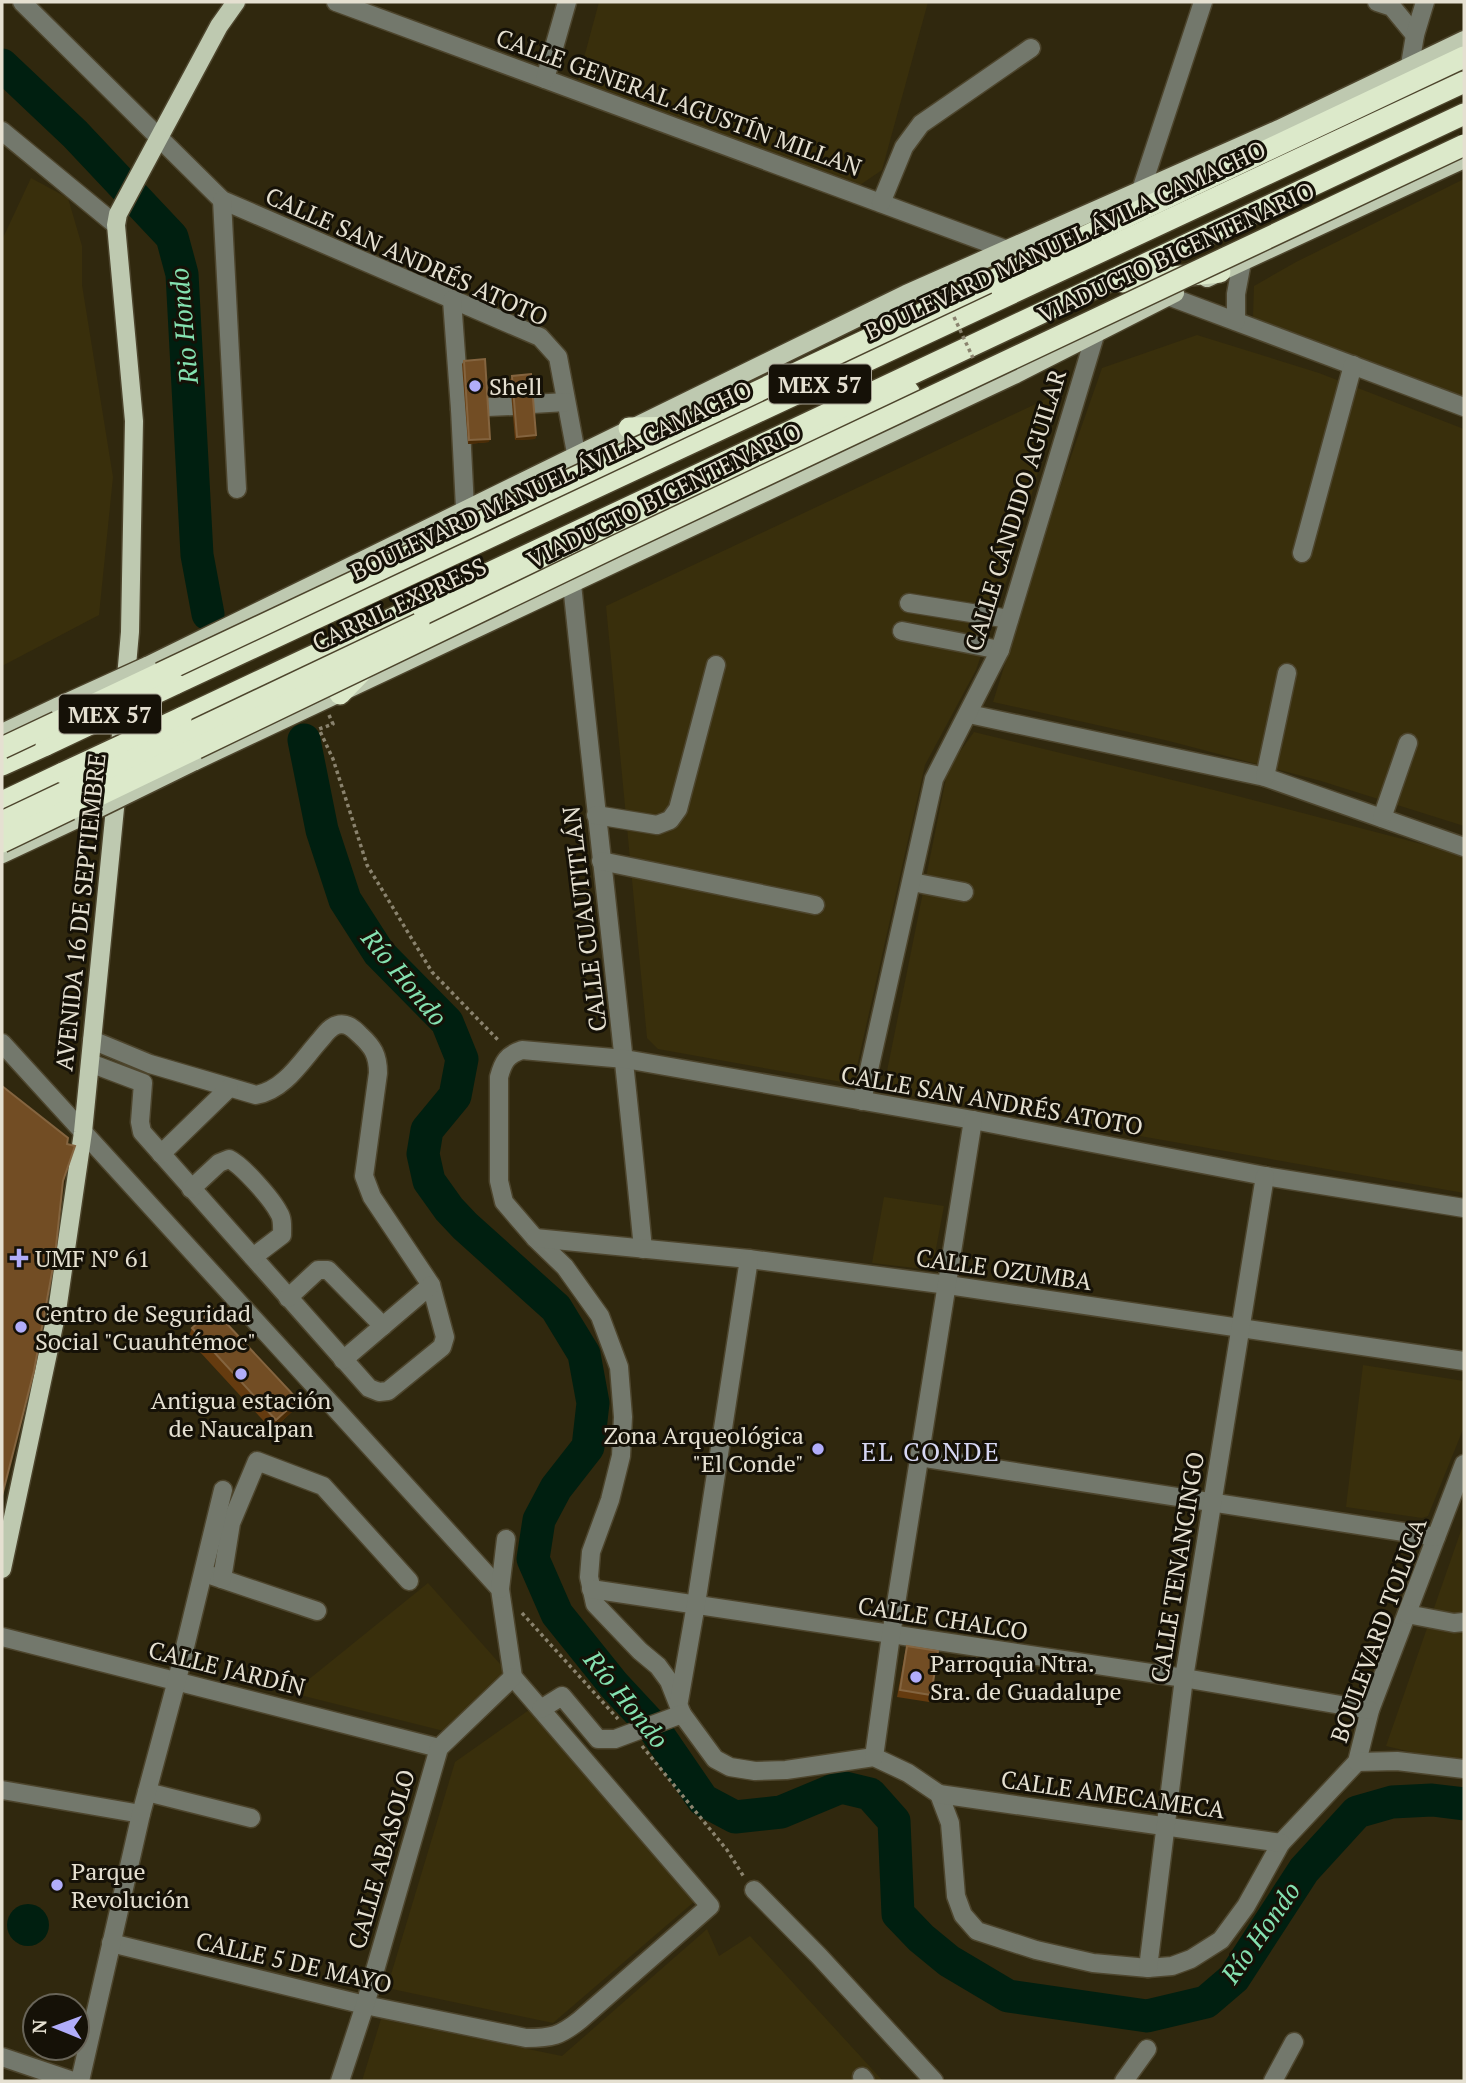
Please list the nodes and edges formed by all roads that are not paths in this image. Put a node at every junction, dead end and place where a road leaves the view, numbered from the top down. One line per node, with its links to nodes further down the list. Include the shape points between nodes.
1 (22, 2): 20 (street, CALLE SAN ANDRÉS ATOTO)
2 (226, 2): 9 (main road)
3 (236, 2): 9 (main road)
4 (336, 2): 15 (street, CALLE GENERAL AGUSTÍN MILLAN)
5 (567, 2): 15 (street)
6 (1203, 2): 23 (street)
7 (1377, 2): 10 (street, via 1392,8)
8 (1425, 2): 10 (street)
9 (219, 26): 20 (main road)
10 (1415, 35): 14 (street)
11 (1464, 40): 14 (main road)
12 (1031, 48): 25 (street, via 921,124 904,147)
13 (1464, 57): 59 (highway, bridge)
14 (1410, 65): 23 (main road)
15 (545, 79): 25 (street, CALLE GENERAL AGUSTÍN MILLAN)
16 (1464, 82): 41 (highway, BOULEVARD MANUEL ÁVILA CAMACHO / MEX 57)
17 (1464, 114): 30 (highway, MEX 57)
18 (1464, 128): 65 (highway, CARRIL EXPRESS, bridge)
19 (4, 140): 26 (street)
20 (159, 140): 24 (street, CALLE SAN ANDRÉS ATOTO); 26 (main road)
21 (1464, 145): 66 (highway, VIADUCTO BICENTENARIO, bridge)
22 (1464, 159): 28 (main road)
23 (1141, 190): 27 (main road)
24 (222, 200): 32 (street, CALLE SAN ANDRÉS ATOTO); 44 (street)
25 (881, 203): 27 (street, CALLE GENERAL AGUSTÍN MILLAN)
26 (117, 219): 73 (main road, AVENIDA 16 DE SEPTIEMBRE, via 134,421 130,632)
27 (1005, 249): 42 (main road)
28 (1242, 262): 29 (main road); 33 (street)
29 (1220, 272): 30 (highway); 31 (main road)
30 (1107, 283): 48 (highway, MEX 57)
31 (1168, 296): 33 (street); 34 (main road)
32 (452, 300): 36 (street, CALLE SAN ANDRÉS ATOTO, via 540,337 558,357); 45 (street, via 463,409)
33 (1236, 321): 35 (street)
34 (1096, 332): 47 (main road); 50 (street, CALLE CÁNDIDO AGUILAR)
35 (1353, 365): 40 (street); 46 (street)
36 (566, 402): 37 (street); 43 (street, CALLE SAN ANDRÉS ATOTO)
37 (532, 404)
38 (513, 405): 39 (street)
39 (487, 407)
40 (1464, 407)
41 (726, 427): 42 (highway); 60 (highway, BOULEVARD MANUEL ÁVILA CAMACHO / MEX 57, bridge)
42 (629, 428): 43 (main road)
43 (576, 453): 45 (main road)
44 (237, 489)
45 (465, 508): 57 (main road, bridge)
46 (1302, 553)
47 (572, 584): 55 (main road); 63 (street, CALLE CUAUTITLÁN)
48 (429, 601): 55 (highway); 62 (highway, MEX 57, bridge)
49 (909, 603): 50 (street)
50 (1009, 620): 52 (street, CALLE CÁNDIDO AGUILAR)
51 (902, 631): 52 (street)
52 (1000, 650): 56 (street, CALLE CÁNDIDO AGUILAR)
53 (716, 665): 63 (street, via 678,809 670,820 657,825)
54 (1287, 673): 61 (street)
55 (336, 696): 68 (main road, bridge)
56 (969, 714): 61 (street); 70 (street, CALLE CÁNDIDO AGUILAR, via 934,779)
57 (2, 733)
58 (1408, 743): 64 (street)
59 (2, 748)
60 (2, 765)
61 (1265, 777): 64 (street)
62 (2, 802)
63 (596, 815): 69 (street, CALLE CUAUTITLÁN)
64 (1382, 818): 67 (street)
65 (2, 822)
66 (2, 842)
67 (1464, 847)
68 (2, 854)
69 (601, 862): 72 (street); 75 (street, CALLE CUAUTITLÁN)
70 (912, 882): 71 (street); 80 (street, CALLE CÁNDIDO AGUILAR)
71 (964, 892)
72 (815, 905)
73 (92, 1040): 76 (main road, AVENIDA 16 DE SEPTIEMBRE); 77 (street)
74 (2, 1043): 82 (street)
75 (625, 1059): 80 (street, CALLE SAN ANDRÉS ATOTO); 87 (street, CALLE SAN ANDRÉS ATOTO, via 522,1050 503,1062 499,1181 504,1202); 88 (street, CALLE CUAUTITLÁN)
76 (90, 1063): 78 (street); 82 (main road, AVENIDA 16 DE SEPTIEMBRE)
77 (150, 1064): 78 (street); 79 (street)
78 (143, 1083): 83 (street, via 142,1132)
79 (229, 1088): 83 (street); 91 (street, via 264,1094 294,1072 338,1024 350,1026 374,1048 378,1073 364,1175 372,1197)
80 (862, 1101): 81 (street, CALLE SAN ANDRÉS ATOTO)
81 (973, 1120): 84 (street, CALLE SAN ANDRÉS ATOTO); 92 (street)
82 (83, 1132): 104 (main road, AVENIDA 16 DE SEPTIEMBRE, via 73,1159 57,1311); 108 (street)
83 (162, 1154): 85 (street)
84 (1265, 1176): 86 (street, CALLE SAN ANDRÉS ATOTO); 95 (street, CALLE TENANCINGO)
85 (191, 1189): 89 (street); 89 (street, via 219,1163 229,1159 239,1164 280,1214 282,1225 282,1235)
86 (1464, 1208)
87 (535, 1238): 88 (street, CALLE OZUMBA); 109 (street, via 565,1266 600,1317 619,1367 621,1456 591,1552)
88 (643, 1248): 90 (street, CALLE OZUMBA)
89 (253, 1257): 93 (street)
90 (749, 1259): 92 (street, CALLE OZUMBA); 110 (street)
91 (431, 1285): 94 (street); 96 (street, via 445,1337 442,1347 388,1391 369,1388)
92 (948, 1285): 95 (street, CALLE OZUMBA); 98 (street)
93 (288, 1298): 94 (street, via 318,1270 328,1270); 96 (street)
94 (383, 1326): 96 (street)
95 (1241, 1328): 97 (street, CALLE OZUMBA); 101 (street, CALLE TENANCINGO)
96 (343, 1360)
97 (1464, 1362)
98 (919, 1457): 101 (street); 114 (street)
99 (1464, 1464): 102 (street, BOULEVARD TOLUCA)
100 (223, 1490): 105 (street)
101 (1212, 1502): 102 (street); 117 (street, CALLE TENANCINGO)
102 (1436, 1537): 112 (street, BOULEVARD TOLUCA)
103 (506, 1539): 108 (street)
104 (2, 1569)
105 (203, 1572): 106 (street); 118 (street)
106 (222, 1579): 107 (street, via 231,1523 257,1461 323,1486); 111 (street)
107 (409, 1581)
108 (500, 1589): 116 (street)
109 (591, 1589): 110 (street, CALLE CHALCO); 121 (street, via 595,1604 669,1681)
110 (696, 1604): 114 (street, CALLE CHALCO); 121 (street)
111 (317, 1611)
112 (1406, 1614): 113 (street); 120 (street, BOULEVARD TOLUCA)
113 (1464, 1622)
114 (891, 1635): 117 (street, CALLE CHALCO); 123 (street)
115 (2, 1637): 118 (street, CALLE JARDÍN)
116 (513, 1677): 119 (street); 122 (street, CALLE ABASOLO)
117 (1184, 1678): 120 (street, CALLE CHALCO); 131 (street, CALLE TENANCINGO)
118 (177, 1680): 122 (street, CALLE JARDÍN); 127 (street)
119 (541, 1709): 121 (street, via 562,1696 598,1739 639,1731); 136 (street, CALLE 5 DE MAYO, via 710,1906 580,2020 548,2038 526,2038)
120 (1370, 1710): 124 (street, BOULEVARD TOLUCA)
121 (678, 1711): 123 (street, via 715,1759 730,1767 786,1770)
122 (439, 1748): 136 (street, CALLE ABASOLO)
123 (874, 1757): 128 (street)
124 (1357, 1762): 125 (street, via 1397,1760); 132 (street, BOULEVARD TOLUCA)
125 (1464, 1769)
126 (2, 1790): 129 (street)
127 (147, 1792): 129 (street); 130 (street)
128 (939, 1794): 131 (street, CALLE AMECAMECA); 135 (street, BOULEVARD TOLUCA, via 950,1823 956,1896 963,1915 977,1931 1093,1963)
129 (141, 1814): 134 (street)
130 (251, 1818)
131 (1164, 1825): 132 (street, CALLE AMECAMECA); 135 (street, CALLE TENANCINGO)
132 (1281, 1843): 135 (street, BOULEVARD TOLUCA, via 1221,1940 1191,1959)
133 (754, 1891): 143 (street)
134 (111, 1943): 136 (street, CALLE 5 DE MAYO); 141 (street)
135 (1148, 1968)
136 (365, 2005): 142 (street, CALLE ABASOLO)
137 (1294, 2042): 145 (street)
138 (1147, 2049): 144 (street)
139 (2, 2057): 140 (street)
140 (73, 2081)
141 (80, 2081)
142 (340, 2081)
143 (933, 2081)
144 (1124, 2081)
145 (1273, 2081)

